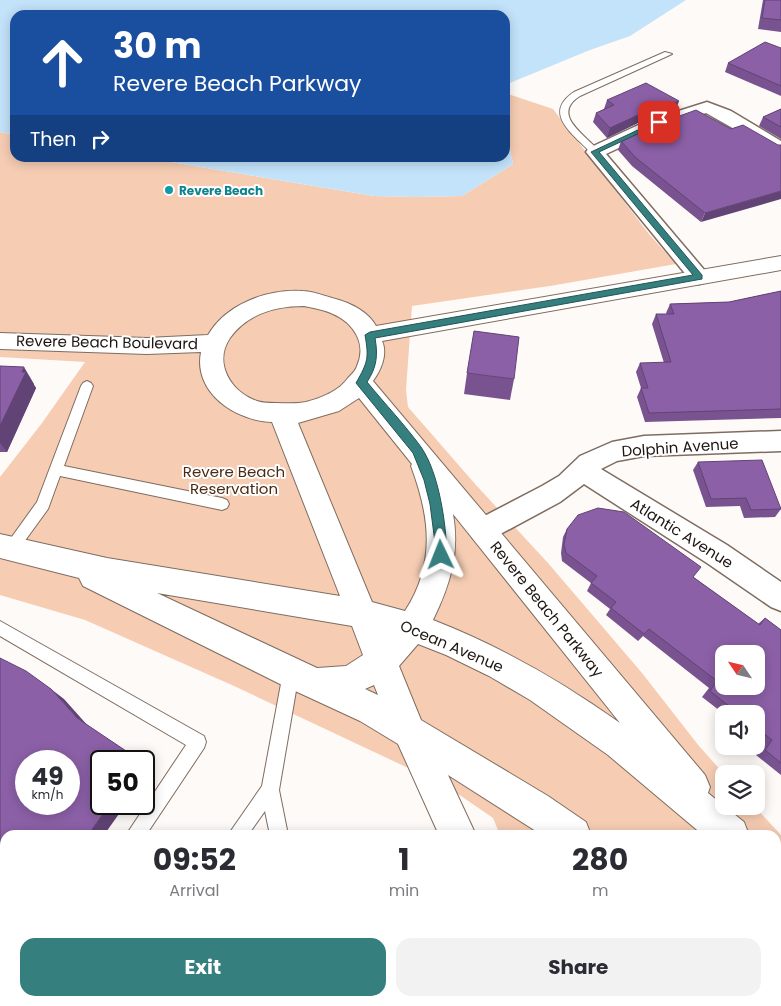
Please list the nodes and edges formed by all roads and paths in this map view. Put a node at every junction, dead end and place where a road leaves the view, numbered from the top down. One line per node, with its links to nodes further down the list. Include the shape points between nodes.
1 (668, 54): 3 (lane, via 578,94 565,104 565,120)
2 (781, 148): 3 (street, via 707,107 653,125)
3 (595, 152): 5 (street)
4 (781, 263): 5 (main road)
5 (699, 277): 6 (main road)
6 (370, 335): 8 (main road, via 360,320 338,306 322,300 286,299 265,303 241,314); 9 (main road, via 373,356)
7 (0, 341): 8 (main road, Revere Beach Boulevard, via 147,346)
8 (214, 343): 11 (main road, via 212,370 223,391 258,412)
9 (362, 383): 11 (main road, via 333,404 303,414); 13 (main road, Revere Beach Parkway)
10 (88, 386): 14 (lane)
11 (282, 415): 21 (main road)
12 (781, 441): 15 (street, Dolphin Avenue, via 632,447 602,455)
13 (418, 451): 17 (main road, Revere Beach Parkway); 22 (main road, via 440,526 441,555 436,583)
14 (55, 470): 16 (lane); 18 (lane, via 43,505)
15 (582, 470): 17 (street, Dolphin Avenue, via 551,494); 20 (street, Atlantic Avenue)
16 (222, 504)
17 (483, 530): 34 (main road, Revere Beach Parkway)
18 (5, 547): 19 (main road, Ocean Avenue)
19 (63, 562): 21 (main road, Ocean Avenue); 25 (main road, Ocean Avenue)
20 (781, 598)
21 (362, 614): 22 (main road, Ocean Avenue); 24 (main road)
22 (411, 627): 24 (main road); 33 (main road, Ocean Avenue, via 498,664 560,700 646,764)
23 (0, 628): 28 (lane, via 198,742)
24 (381, 661): 25 (main road, via 351,680 330,684); 26 (main road)
25 (304, 678): 26 (main road, Ocean Avenue, via 372,709); 27 (lane)
26 (410, 731): 31 (main road); 32 (main road)
27 (270, 790): 29 (lane); 30 (lane)
28 (138, 830)
29 (241, 830)
30 (278, 830)
31 (456, 830)
32 (566, 830)
33 (725, 830)
34 (727, 830)

